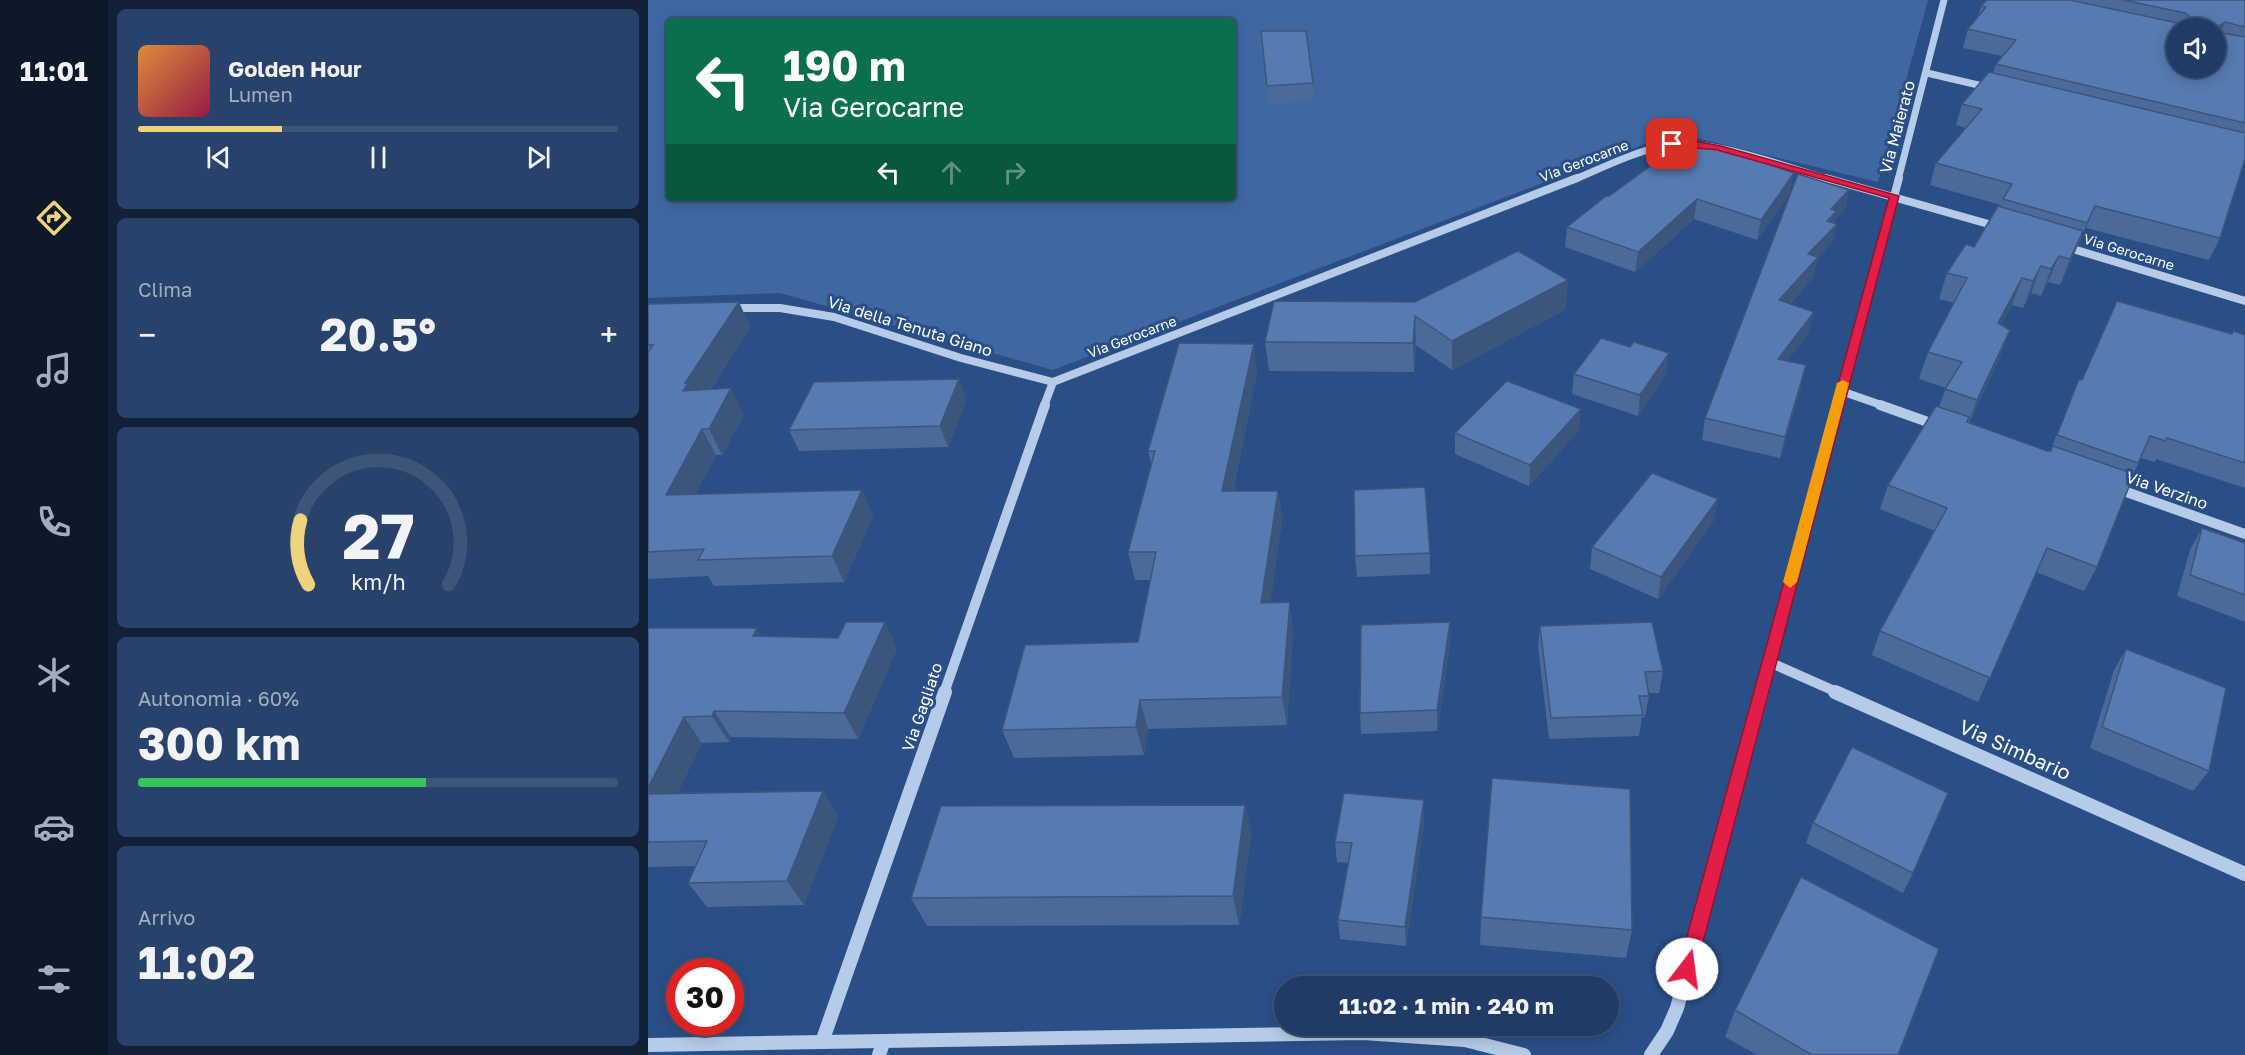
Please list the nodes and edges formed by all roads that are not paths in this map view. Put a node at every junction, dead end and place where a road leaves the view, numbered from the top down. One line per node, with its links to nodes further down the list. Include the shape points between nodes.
1 (1944, 0): 2 (street, Via Maierato)
2 (1927, 73): 3 (street); 4 (street, Via Maierato)
3 (1994, 89)
4 (1894, 196): 5 (street, Via Gerocarne); 9 (street, Via Gerocarne, via 1706,145 1662,146); 10 (street, Via Maierato)
5 (2007, 230)
6 (2053, 243): 7 (street, Via Gerocarne)
7 (2245, 301)
8 (715, 308): 9 (street, Via della Tenuta Giano, via 780,308 834,317 961,358)
9 (1053, 382): 16 (street, Via Gagliato)
10 (1841, 391): 11 (street); 14 (street, Via Maierato)
11 (1947, 429)
12 (2102, 483): 13 (street, Via Verzino)
13 (2245, 534)
14 (1769, 662): 15 (street, Via Simbario); 21 (street, Via Maierato, via 1677,1008)
15 (2245, 874)
16 (822, 1042): 17 (street); 18 (street)
17 (648, 1046)
18 (881, 1049): 19 (street, via 1353,1033 1395,1034)
19 (1489, 1049): 20 (street)
20 (1524, 1055)
21 (1651, 1055)

